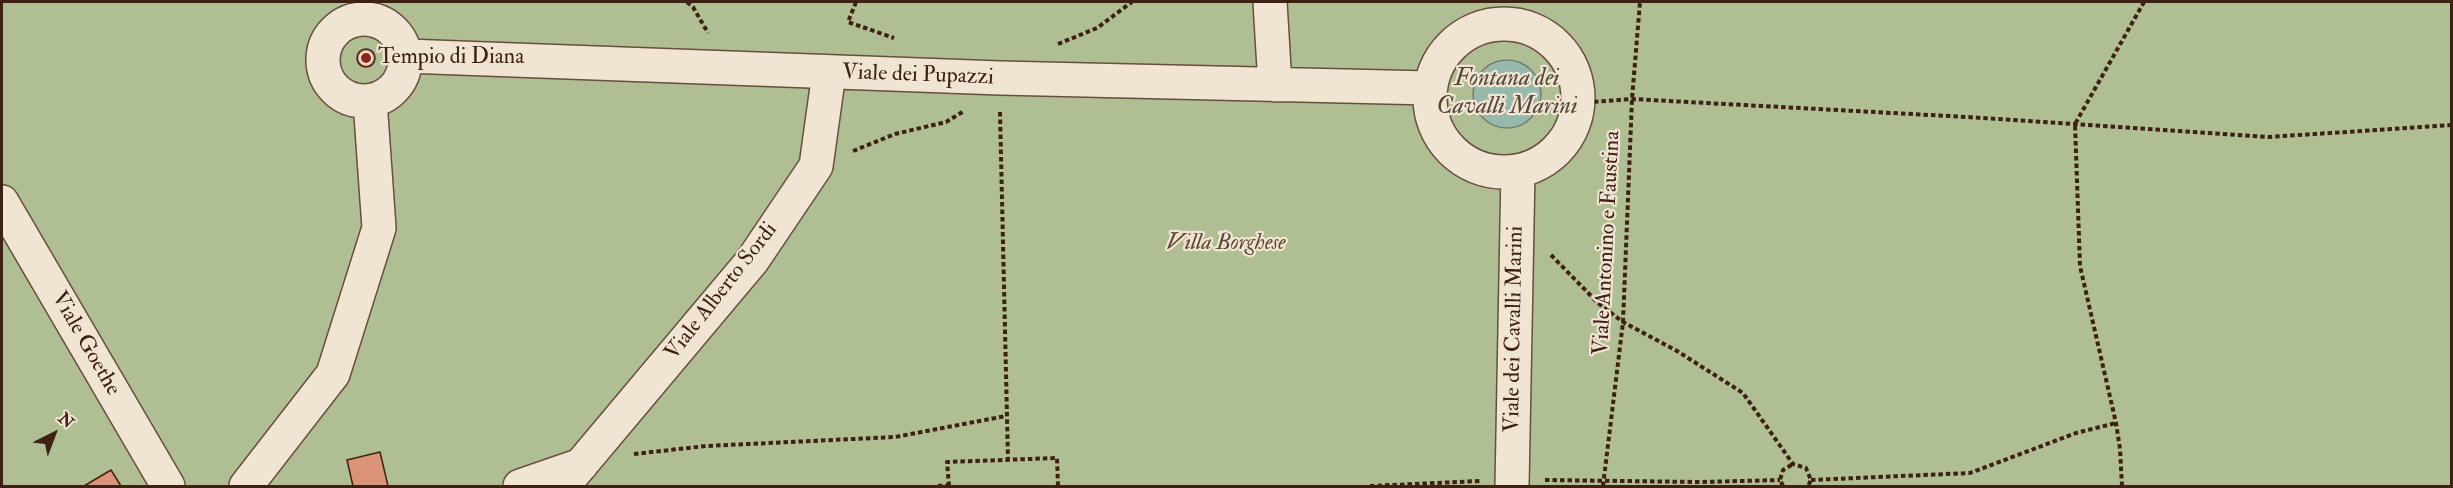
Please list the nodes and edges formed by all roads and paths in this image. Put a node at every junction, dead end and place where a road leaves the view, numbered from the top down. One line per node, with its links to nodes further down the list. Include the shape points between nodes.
1 (856, 2): 7 (path)
2 (1270, 2): 11 (street)
3 (1640, 2): 13 (path, Viale Antonino e Faustina)
4 (2144, 2): 16 (path)
5 (356, 10): 8 (street, via 390,27 398,35); 14 (street, via 327,41 323,66 334,89 357,101)
6 (1510, 13): 12 (street, via 1464,35 1451,46 1441,59); 15 (street, via 1560,49 1571,65)
7 (848, 22)
8 (406, 56): 9 (street, Viale dei Pupazzi); 14 (street, via 405,69 393,91)
9 (829, 73): 10 (street, Viale dei Pupazzi); 18 (street, Viale Alberto Sordi)
10 (1000, 84): 11 (street, Viale dei Pupazzi); 18 (path, via 946,122 895,134); 23 (path)
11 (1275, 85): 12 (street, Viale dei Pupazzi)
12 (1430, 88): 19 (street, via 1438,132 1460,158 1491,171)
13 (1632, 99): 15 (path); 16 (path); 22 (path, Viale Antonino e Faustina)
14 (370, 101): 33 (street, via 379,228 333,374)
15 (1579, 103): 19 (street, via 1561,147 1548,158)
16 (2074, 124): 17 (path, via 2269,137); 24 (path, via 2080,266)
17 (2451, 125)
18 (816, 166): 27 (street, Viale Alberto Sordi, via 752,261)
19 (1518, 171): 21 (street, Viale dei Cavalli Marini)
20 (2, 202): 32 (street, Viale Goethe)
21 (1518, 224): 22 (path, via 1598,303); 31 (street, Viale dei Cavalli Marini)
22 (1623, 322): 26 (path, via 1743,393); 30 (path, Viale Antonino e Faustina)
23 (1006, 416): 25 (path); 27 (path, via 895,437 645,451)
24 (2116, 423): 29 (path, via 2076,433 1970,473); 42 (path)
25 (1008, 460): 36 (path, via 947,462); 37 (path, via 1056,458)
26 (1793, 464): 28 (path, via 1783,470); 29 (path, via 1806,468)
27 (572, 476): 34 (street)
28 (1780, 480): 30 (path); 40 (path)
29 (1811, 480): 41 (path)
30 (1603, 481): 31 (path); 39 (path, Viale Antonino e Faustina)
31 (1512, 483): 38 (path)
32 (168, 486)
33 (246, 486)
34 (520, 486)
35 (938, 486): 36 (path)
36 (949, 486)
37 (1058, 486)
38 (1370, 486)
39 (1603, 486)
40 (1783, 486)
41 (1808, 486)
42 (2122, 486)

